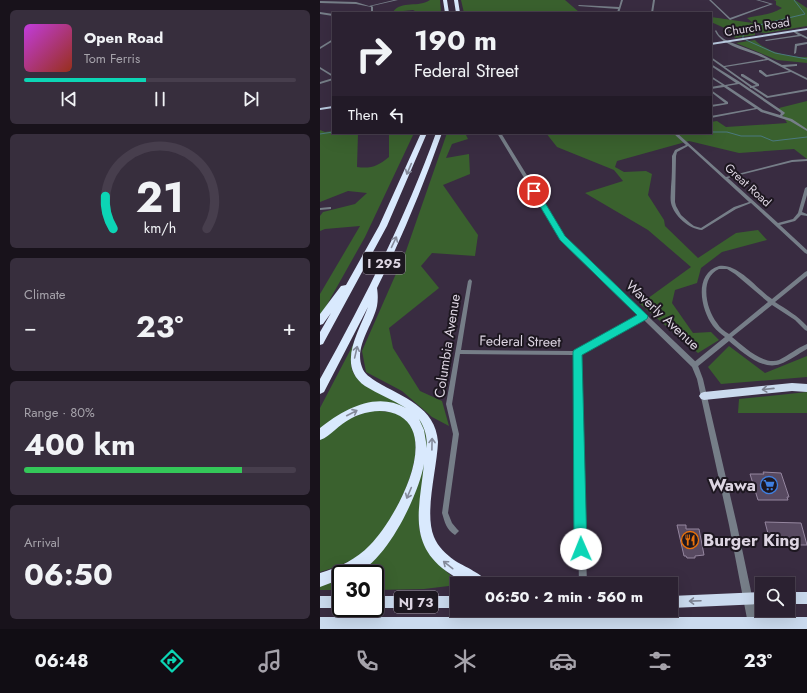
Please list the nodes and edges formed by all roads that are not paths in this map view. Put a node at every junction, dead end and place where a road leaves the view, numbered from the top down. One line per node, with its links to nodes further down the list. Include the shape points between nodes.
1 (397, 0): 9 (street)
2 (445, 0): 13 (highway)
3 (456, 0): 14 (highway)
4 (622, 0): 11 (street)
5 (654, 0): 16 (street)
6 (710, 0): 7 (street, via 730,19 772,4)
7 (757, 0)
8 (320, 2): 9 (street)
9 (370, 6): 12 (street)
10 (579, 6): 11 (street)
11 (619, 8): 15 (street)
12 (372, 12)
13 (447, 12)
14 (458, 12)
15 (618, 12)
16 (652, 12)
17 (320, 13): 18 (street)
18 (332, 15)
19 (807, 29): 21 (main road, Church Road)
20 (716, 31): 26 (street, via 718,36)
21 (793, 31): 22 (street); 26 (main road, Church Road)
22 (801, 35): 23 (street); 24 (street)
23 (807, 38)
24 (766, 40)
25 (332, 41): 29 (street)
26 (728, 41): 28 (main road, Church Road); 34 (street)
27 (807, 43): 32 (street, via 796,45)
28 (712, 44)
29 (324, 45): 30 (street); 31 (street)
30 (332, 46)
31 (320, 48)
32 (795, 53)
33 (712, 59): 38 (street)
34 (768, 59): 37 (street); 38 (street)
35 (796, 65): 37 (street)
36 (712, 66): 48 (street)
37 (780, 66): 41 (street)
38 (723, 67): 50 (street)
39 (320, 68): 43 (street)
40 (760, 71): 41 (street, via 767,76)
41 (792, 71): 46 (street)
42 (742, 76): 50 (street, via 758,85)
43 (332, 77)
44 (332, 78): 47 (street)
45 (712, 78): 49 (street)
46 (807, 79)
47 (320, 83)
48 (738, 83): 49 (street); 59 (street, via 783,113)
49 (724, 86): 51 (street); 56 (street)
50 (751, 87): 52 (street, via 769,98)
51 (712, 88)
52 (807, 90)
53 (712, 92): 54 (street, via 727,103)
54 (712, 106)
55 (332, 107): 57 (main road)
56 (757, 108): 58 (street); 59 (street)
57 (320, 109)
58 (712, 117)
59 (780, 117): 60 (street, via 795,122)
60 (807, 130)
61 (424, 134): 75 (highway, I 295, one-way to 75)
62 (438, 134): 79 (highway, I 295, one-way to 62, via 412,202)
63 (500, 134): 81 (street, Waverly Avenue, via 562,238)
64 (676, 134): 65 (street, Great Road)
65 (688, 145): 67 (street, Great Road); 69 (street, via 676,151 674,156 673,202 690,226 702,229 735,208)
66 (807, 160): 67 (street, via 792,161)
67 (725, 178): 69 (street, Great Road)
68 (807, 188): 72 (street)
69 (751, 202): 74 (street, Great Road)
70 (330, 208): 71 (street)
71 (320, 209)
72 (800, 213): 73 (street); 74 (street, via 796,218)
73 (807, 215)
74 (777, 226): 76 (street, Great Road)
75 (370, 251): 82 (highway); 85 (highway, I 295)
76 (807, 252)
77 (807, 273): 80 (street)
78 (470, 281): 87 (street, Columbia Avenue)
79 (373, 288): 91 (highway, I 295); 95 (highway, one-way to 79, via 447,564 436,554 424,528 424,499 433,442 426,418 417,409 371,384 357,370 355,360 375,297)
80 (771, 302): 83 (street); 84 (street); 84 (street, via 730,269 719,267 710,273 705,282 704,295 709,312 716,326)
81 (644, 316): 88 (street, Federal Street); 89 (street, Waverly Avenue)
82 (320, 321)
83 (807, 329)
84 (730, 338): 86 (street, via 765,362 775,363 784,360); 89 (street)
85 (320, 341)
86 (807, 346)
87 (458, 352): 88 (street, Federal Street); 94 (street, Columbia Avenue, via 449,404 455,426 456,443 445,507 449,525)
88 (577, 352): 96 (street)
89 (695, 365): 92 (street, Waverly Avenue)
90 (807, 388): 92 (highway, one-way to 92, via 792,387)
91 (320, 389)
92 (704, 396): 101 (street, Waverly Avenue)
93 (320, 435): 97 (highway, one-way to 97, via 354,412 372,406 384,406 400,410 413,419 422,441 419,462 409,494 392,528 380,545 352,568)
94 (455, 531)
95 (470, 577)
96 (583, 577)
97 (320, 580)
98 (755, 598): 101 (highway)
99 (795, 598): 100 (highway)
100 (807, 598)
101 (747, 599): 106 (highway, one-way to 106); 109 (street, Waverly Avenue)
102 (320, 602): 103 (highway)
103 (332, 602)
104 (384, 602): 105 (highway, NJ 73)
105 (450, 602)
106 (678, 602)
107 (320, 623): 109 (highway, NJ 73)
108 (807, 623): 109 (highway)
109 (753, 626)

